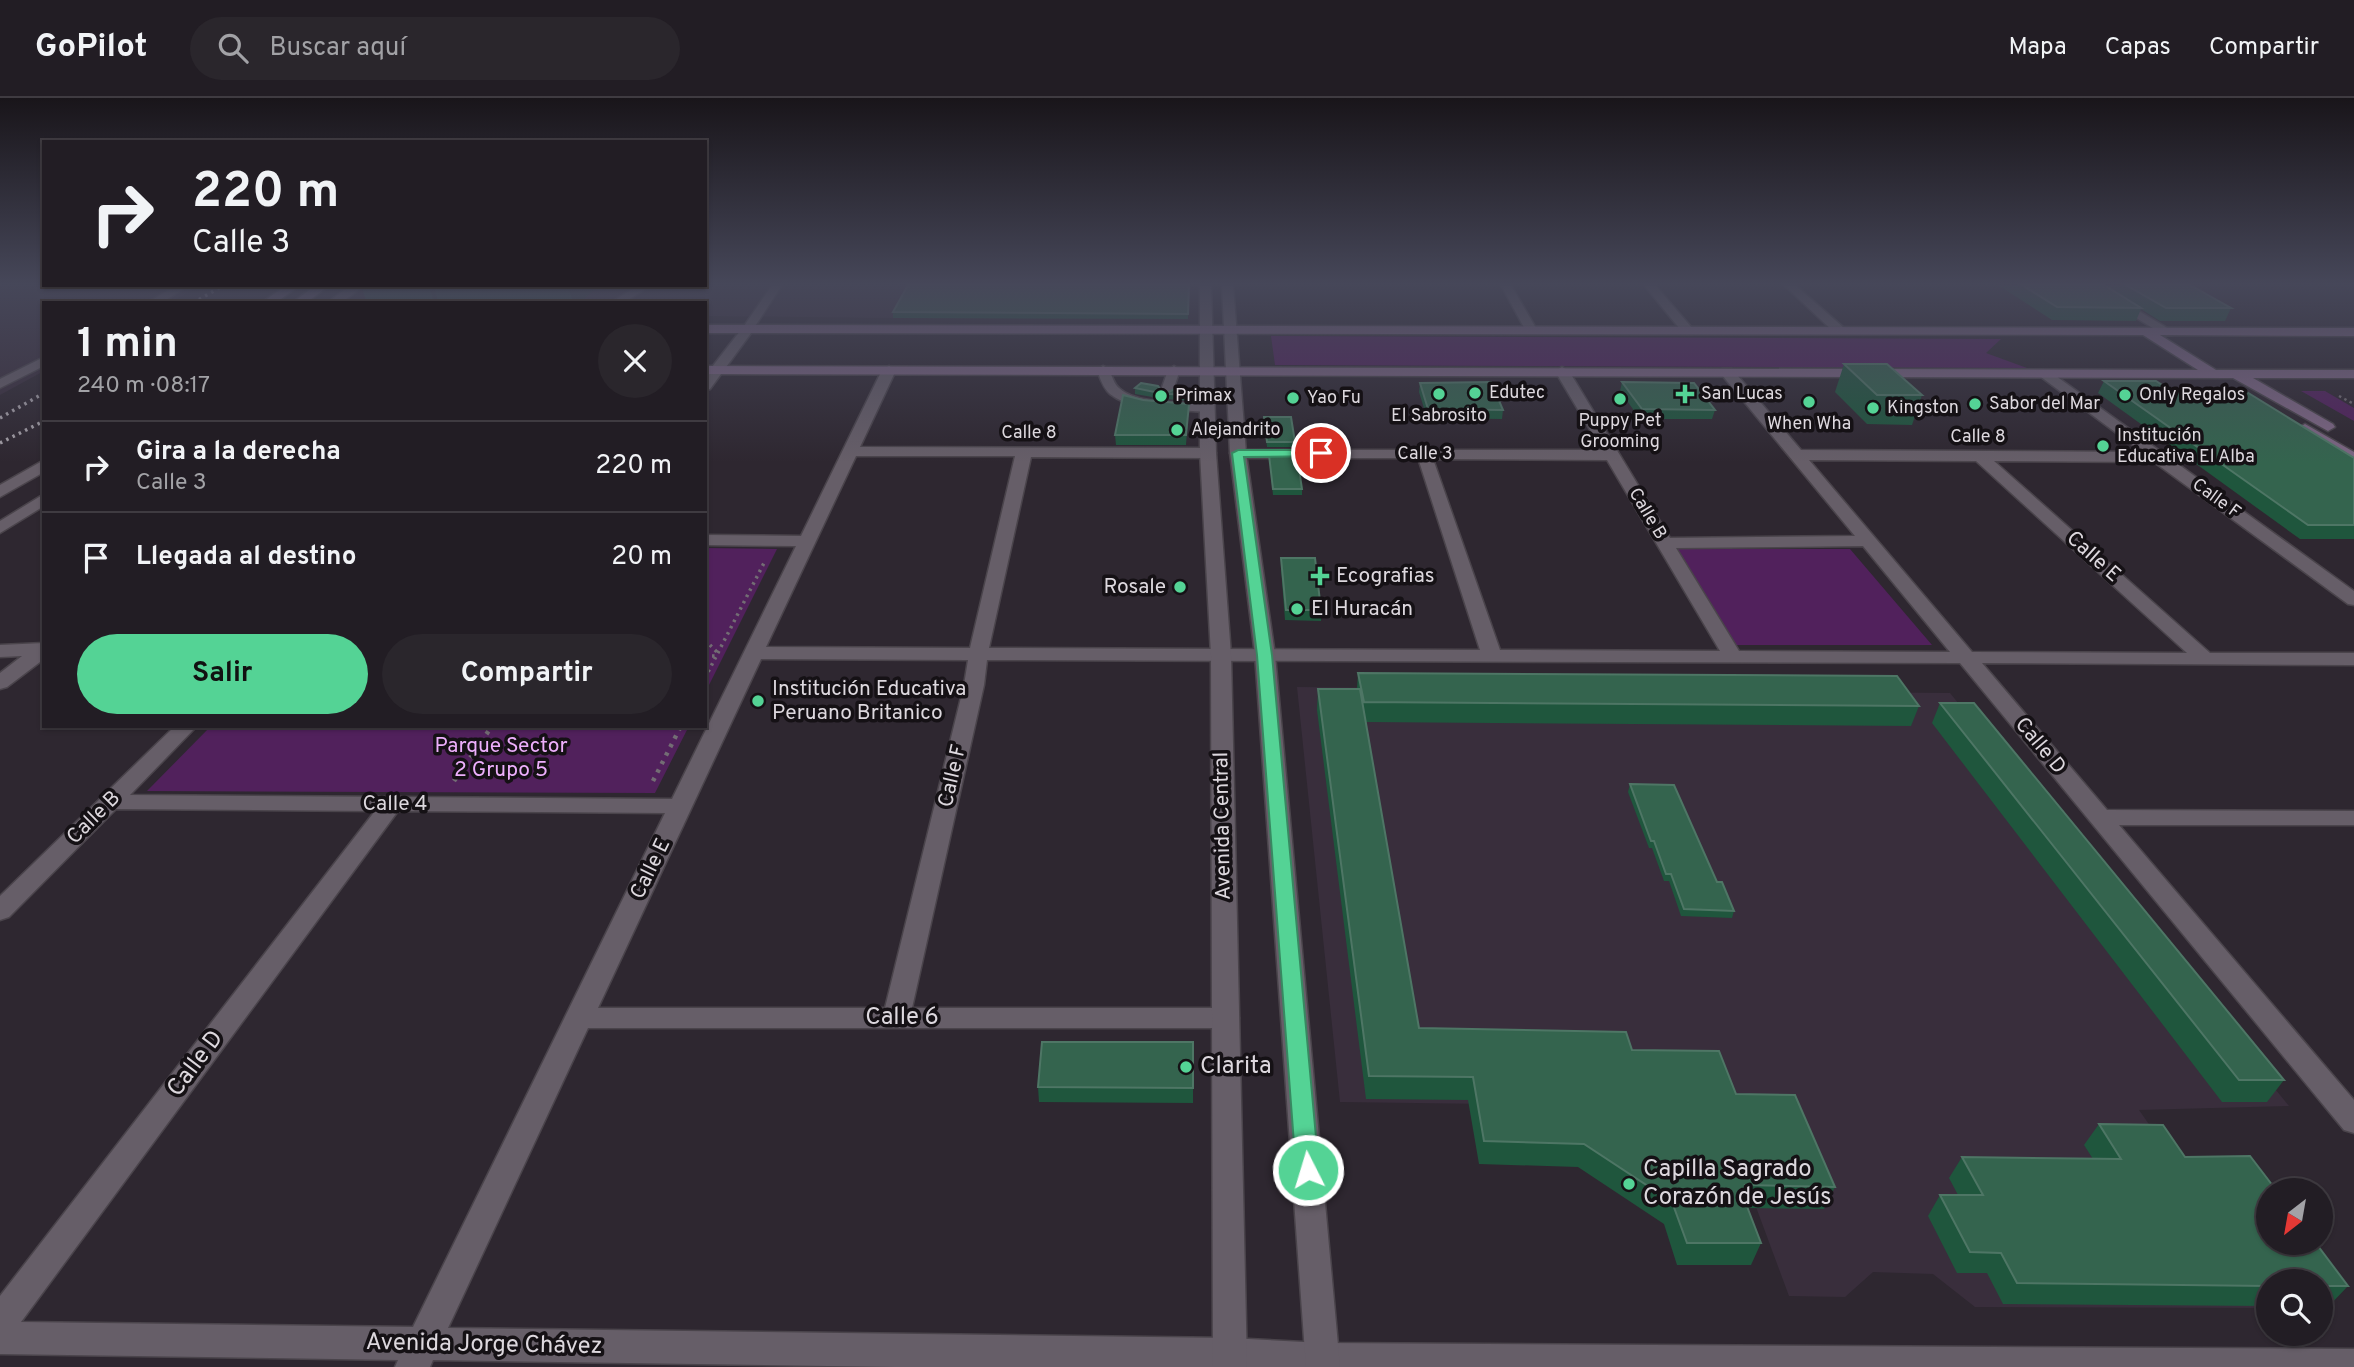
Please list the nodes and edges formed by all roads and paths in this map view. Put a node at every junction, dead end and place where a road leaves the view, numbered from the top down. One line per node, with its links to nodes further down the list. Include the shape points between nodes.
1 (734, 344): 7 (street)
2 (1206, 344): 11 (street, Avenida Central)
3 (1231, 344): 12 (street)
4 (2166, 344): 16 (main road)
5 (2188, 344): 18 (main road)
6 (42, 361): 19 (lane)
7 (711, 370): 8 (main road)
8 (889, 370): 9 (main road); 23 (street, Calle E)
9 (1102, 370): 10 (main road); 20 (lane, via 1112,389 1124,396)
10 (1174, 370): 11 (main road); 20 (lane)
11 (1206, 370): 12 (main road); 21 (street, Avenida Central)
12 (1233, 370): 13 (main road); 26 (street)
13 (1562, 371): 14 (main road); 28 (street, Calle B)
14 (1727, 372): 15 (main road); 29 (street, Calle D)
15 (2044, 374): 16 (main road); 31 (street, Calle F)
16 (2216, 374): 18 (main road); 32 (main road)
17 (2354, 374): 18 (main road)
18 (2238, 375): 22 (main road)
19 (0, 384)
20 (1165, 399): 21 (lane)
21 (1207, 408): 25 (street, Avenida Central)
22 (2354, 442)
23 (850, 452): 24 (street, Calle 8); 38 (street, Calle E)
24 (1024, 452): 25 (street, Calle 8); 48 (street, Calle F)
25 (1208, 453): 50 (street, Avenida Central)
26 (1238, 453): 27 (street, Calle 3); 51 (street)
27 (1424, 454): 28 (street, Calle 3); 53 (street)
28 (1612, 455): 40 (street, Calle B)
29 (1796, 455): 30 (street, Calle 8); 39 (street, Calle D)
30 (1980, 456): 31 (street, Calle 8); 56 (street, Calle E)
31 (2159, 457): 42 (street, Calle F)
32 (2354, 458)
33 (42, 466): 34 (street)
34 (0, 492)
35 (42, 500): 36 (street)
36 (0, 528)
37 (707, 540): 38 (street)
38 (808, 541): 47 (street, Calle E)
39 (1868, 541): 40 (street); 55 (street, Calle D)
40 (1664, 543): 54 (street, Calle B)
41 (764, 563): 49 (path)
42 (2354, 600)
43 (707, 642): 49 (path)
44 (0, 650): 45 (street)
45 (42, 650)
46 (42, 651): 59 (street)
47 (753, 653): 48 (street); 67 (street, Calle E)
48 (978, 654): 50 (street); 72 (street, Calle F)
49 (718, 655): 52 (path); 58 (path)
50 (1221, 655): 51 (street); 73 (street, Avenida Central)
51 (1265, 655): 53 (street); 79 (street)
52 (707, 656)
53 (1492, 656): 54 (street)
54 (1732, 657): 55 (street)
55 (1966, 658): 56 (street); 68 (street, Calle D)
56 (2206, 659): 57 (street)
57 (2354, 659)
58 (707, 674)
59 (0, 684)
60 (185, 728): 64 (street, Calle B)
61 (491, 728): 66 (path)
62 (680, 728): 63 (path)
63 (649, 788)
64 (110, 802): 65 (street, Calle 4); 70 (street, Calle B)
65 (392, 804): 66 (street, Calle 4); 75 (street, Calle D)
66 (437, 804): 67 (street, Calle 4)
67 (681, 806): 71 (street, Calle E)
68 (2099, 817): 69 (street); 74 (street, Calle D)
69 (2354, 818)
70 (0, 911)
71 (579, 1018): 72 (street, Calle 6); 77 (street, Calle E)
72 (896, 1018): 73 (street, Calle 6)
73 (1225, 1018): 78 (street, Avenida Central)
74 (2354, 1121)
75 (0, 1323)
76 (0, 1338): 77 (street, Avenida Jorge Chávez)
77 (418, 1356): 78 (street, Avenida Jorge Chávez)
78 (1230, 1361): 79 (street, Avenida Jorge Chávez)
79 (1323, 1364): 80 (street, Avenida Jorge Chávez)
80 (2354, 1366)

